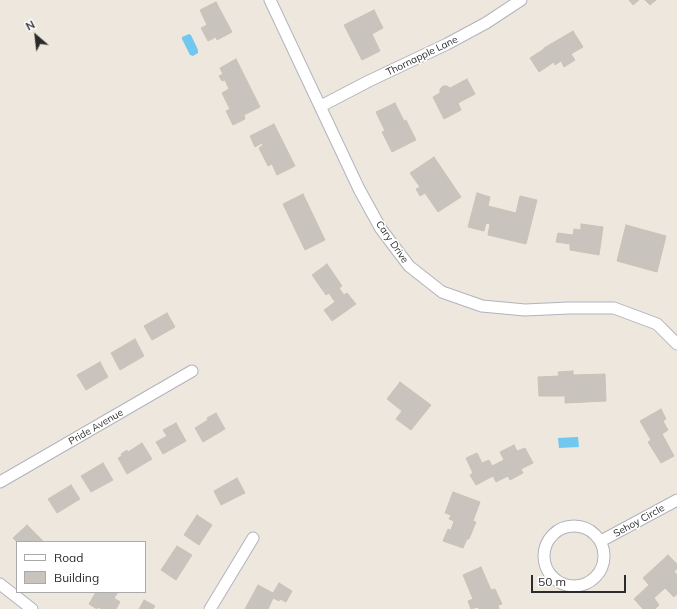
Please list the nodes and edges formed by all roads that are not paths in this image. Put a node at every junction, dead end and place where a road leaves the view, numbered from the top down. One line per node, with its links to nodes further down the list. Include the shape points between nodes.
1 (270, 0): 3 (street, Cary Drive)
2 (521, 0): 3 (street, Thornapple Lane, via 447,44)
3 (321, 106): 4 (street, Cary Drive, via 359,189 381,228 408,265 442,292 482,306 525,310 614,308 657,324)
4 (677, 344)
5 (192, 371): 6 (street, Pride Avenue)
6 (0, 482)
7 (677, 500): 9 (street, Sehoy Circle)
8 (253, 538): 12 (street)
9 (600, 541): 9 (street, via 586,528 576,526 558,531 550,538 544,556 551,575 567,585 577,586 595,578 604,560)
10 (0, 584): 11 (street)
11 (32, 609)
12 (210, 609)

